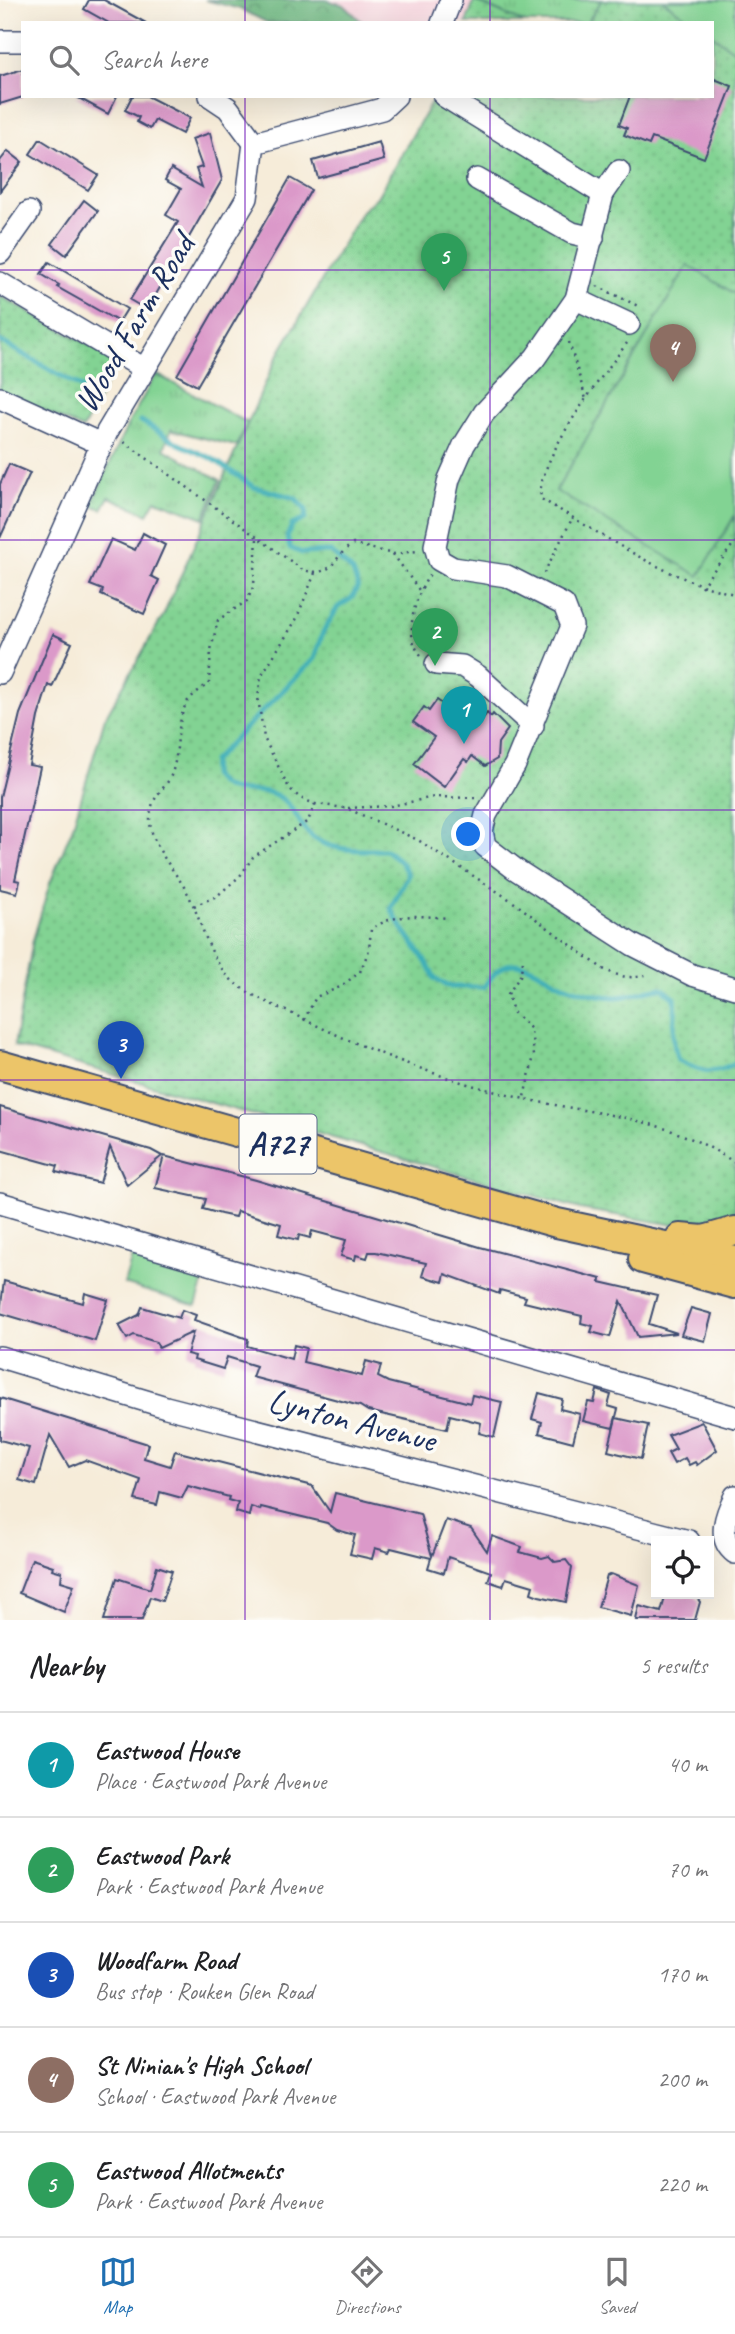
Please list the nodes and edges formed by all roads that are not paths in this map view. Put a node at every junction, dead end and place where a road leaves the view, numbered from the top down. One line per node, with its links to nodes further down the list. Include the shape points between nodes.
1 (452, 0): 2 (street)
2 (443, 21)
3 (0, 41): 4 (street)
4 (21, 41)
5 (213, 98): 8 (street, via 228,108)
6 (394, 98): 8 (street, via 382,109)
7 (447, 98): 11 (street)
8 (254, 143): 18 (street, Wood Farm Road, via 247,198)
9 (619, 171): 11 (street)
10 (477, 179): 13 (street, via 572,233)
11 (603, 194): 13 (street)
12 (29, 212): 14 (street)
13 (593, 238): 16 (street)
14 (0, 253)
15 (0, 284): 18 (street)
16 (579, 289): 17 (street); 23 (street, via 563,322 484,413 464,445 449,479 437,553 453,568 494,573 564,605 572,626)
17 (633, 325)
18 (143, 368): 20 (street, Wood Farm Road)
19 (0, 398): 20 (street)
20 (104, 438): 22 (street, Wood Farm Road)
21 (436, 664): 23 (street, via 462,666 478,676)
22 (0, 673)
23 (533, 726): 24 (street, via 492,804 482,831 485,846 599,925 663,962)
24 (735, 988)
25 (0, 1065): 27 (main road, A727)
26 (0, 1203): 33 (street)
27 (557, 1223): 29 (main road); 31 (main road, A727, via 620,1253)
28 (735, 1231): 29 (main road, via 704,1240)
29 (604, 1232): 30 (main road)
30 (735, 1261)
31 (735, 1284)
32 (0, 1357): 35 (street, Lynton Avenue, via 166,1407)
33 (735, 1417)
34 (735, 1496): 36 (street, via 726,1517)
35 (669, 1536)
36 (723, 1547)

